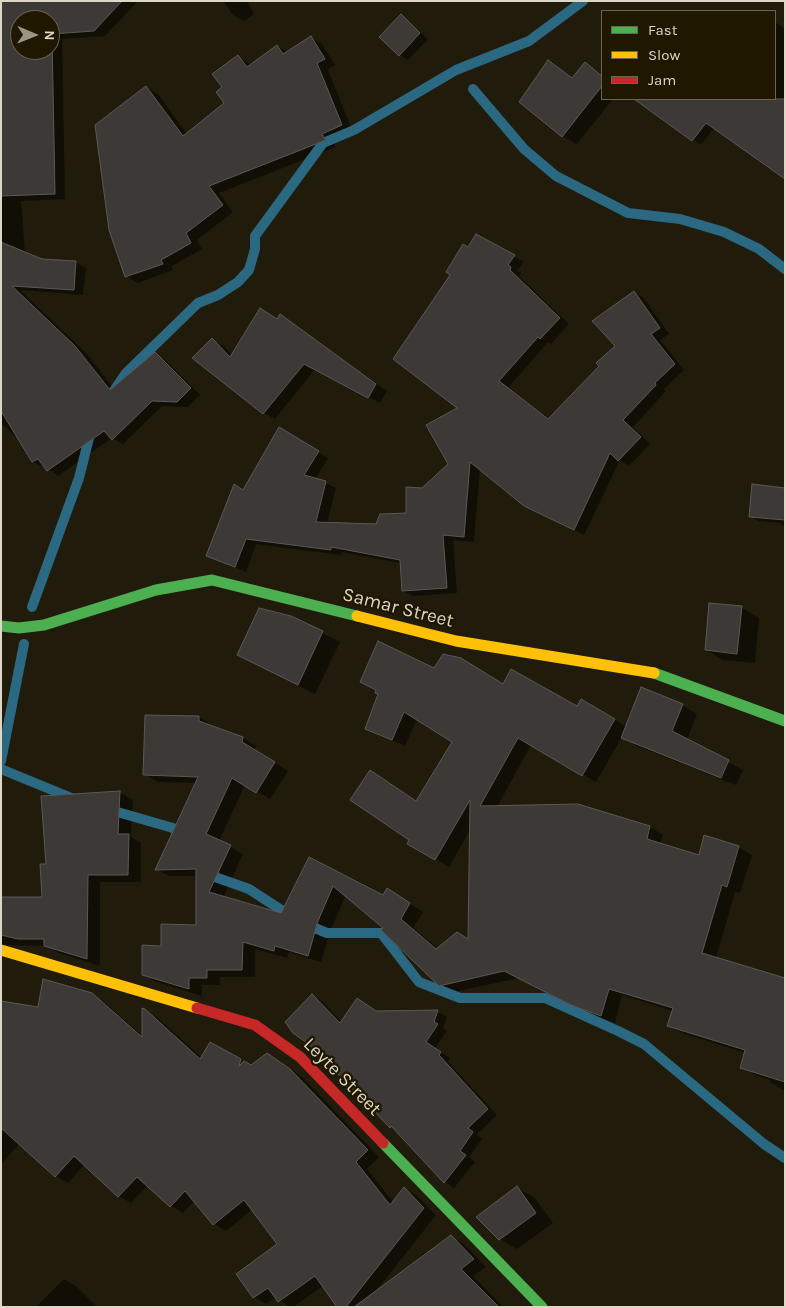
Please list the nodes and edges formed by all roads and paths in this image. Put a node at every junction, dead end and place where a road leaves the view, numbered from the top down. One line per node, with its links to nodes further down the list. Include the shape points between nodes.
1 (1, 626): 2 (street, Samar Street, via 44,625 156,590 212,580 456,640 647,672)
2 (785, 721)
3 (1, 950): 4 (street, Leyte Street, via 255,1025 300,1057)
4 (542, 1307)

